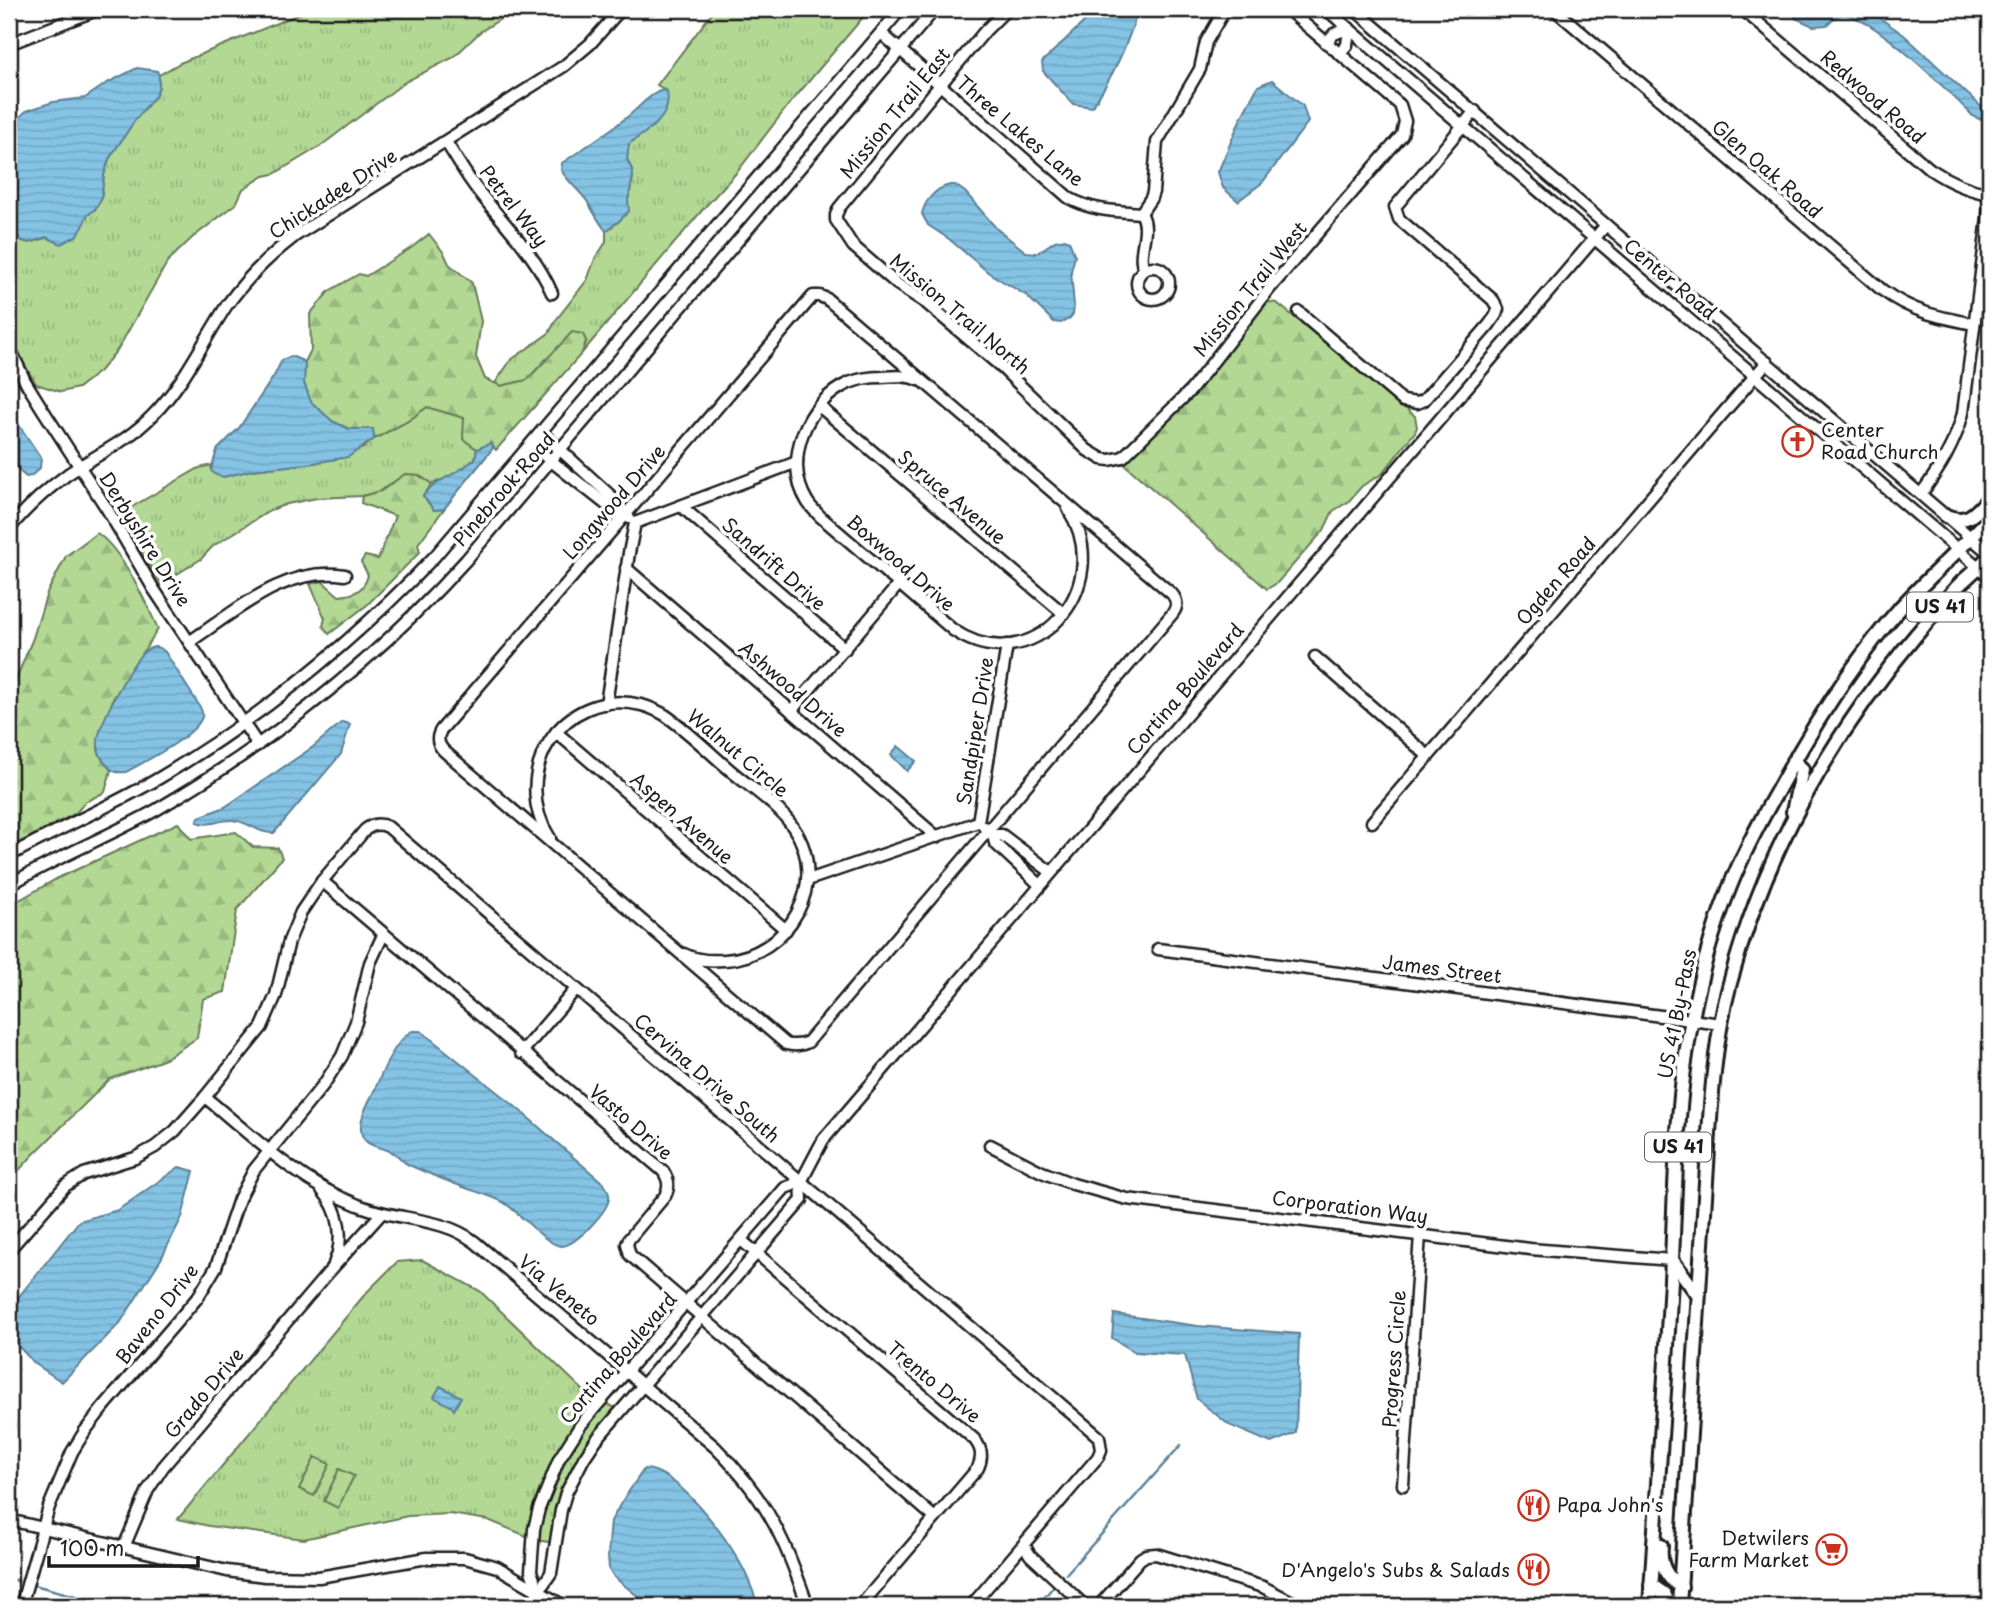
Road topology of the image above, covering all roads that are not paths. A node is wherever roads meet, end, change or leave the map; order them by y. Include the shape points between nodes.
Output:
1 (99, 9) edge
2 (621, 9) edge
3 (901, 9) edge
4 (935, 9) edge
5 (1007, 9) edge
6 (1225, 9) edge
7 (1287, 9) edge
8 (1326, 9) edge
9 (1554, 9) edge
10 (1742, 9) edge
11 (1359, 10) edge
12 (1349, 28) junction
13 (881, 33) junction
14 (1326, 43) junction
15 (9, 44) edge
16 (900, 50) junction
17 (1339, 54) junction
18 (940, 85) junction
19 (1475, 111) junction
20 (1462, 125) junction
21 (446, 142) junction
22 (1990, 194) edge
23 (1990, 203) edge
24 (839, 208) joint
25 (1140, 213) junction
26 (1606, 225) junction
27 (1594, 239) junction
28 (1144, 270) dead end
29 (552, 293) dead end
30 (1299, 312) dead end
31 (1974, 324) junction
32 (9, 346) edge
33 (1766, 362) junction
34 (1756, 375) junction
35 (928, 385) junction
36 (819, 406) junction
37 (542, 433) junction
38 (531, 445) junction
39 (561, 449) junction
40 (1111, 460) joint
41 (551, 461) junction
42 (797, 462) junction
43 (80, 467) junction
44 (1921, 494) junction
45 (1059, 497) junction
46 (1990, 497) edge
47 (681, 506) junction
48 (626, 515) junction
49 (1946, 516) junction
50 (1990, 518) edge
51 (635, 523) junction
52 (9, 529) edge
53 (1970, 536) junction
54 (1958, 549) junction
55 (1990, 555) edge
56 (626, 568) junction
57 (1979, 568) junction
58 (345, 575) dead end
59 (1990, 577) edge
60 (899, 584) junction
61 (1063, 614) junction
62 (189, 642) junction
63 (1007, 645) junction
64 (845, 649) junction
65 (1315, 657) dead end
66 (606, 704) junction
67 (791, 711) junction
68 (243, 723) junction
69 (556, 732) junction
70 (258, 745) junction
71 (1428, 756) junction
72 (1793, 761) junction
73 (978, 822) junction
74 (1372, 822) dead end
75 (1791, 823) junction
76 (991, 832) junction
77 (937, 836) junction
78 (554, 845) junction
79 (9, 856) edge
80 (1051, 872) junction
81 (808, 880) junction
82 (322, 881) junction
83 (9, 885) edge
84 (1040, 885) junction
85 (786, 930) junction
86 (383, 935) junction
87 (1157, 949) dead end
88 (677, 951) junction
89 (576, 989) junction
90 (1692, 1019) junction
91 (1721, 1024) junction
92 (521, 1053) junction
93 (205, 1097) junction
94 (990, 1145) dead end
95 (269, 1151) junction
96 (801, 1182) junction
97 (313, 1183) junction
98 (382, 1214) junction
99 (1420, 1235) junction
100 (741, 1240) junction
101 (9, 1250) edge
102 (757, 1254) junction
103 (1672, 1260) junction
104 (328, 1273) junction
105 (1698, 1295) junction
106 (686, 1304) junction
107 (702, 1318) junction
108 (627, 1371) junction
109 (643, 1385) junction
110 (1665, 1391) junction
111 (1403, 1485) dead end
112 (935, 1518) junction
113 (9, 1520) edge
114 (43, 1528) junction
115 (1024, 1545) junction
116 (124, 1547) junction
117 (1651, 1585) junction
118 (1681, 1587) junction
119 (538, 1592) junction
120 (21, 1606) edge
121 (534, 1606) edge
122 (564, 1606) edge
123 (808, 1606) edge
124 (860, 1606) edge
125 (971, 1606) edge
126 (1085, 1606) edge
127 (1099, 1606) edge
128 (1300, 1606) edge
129 (1650, 1606) edge
130 (1670, 1606) edge
131 (1679, 1606) edge

1 - 15 street
2 - 21 street, Chickadee Drive via 564,66
3 - 13 street, Pinebrook Road
4 - 16 street, Pinebrook Road
5 - 18 street, Mission Trail East
6 - 25 street via 1206,42 1200,69 1157,142 1153,192
7 - 14 street
8 - 12 street, Center Road
9 - 31 street, Glen Oak Road via 1882,290 1921,313
10 - 22 street, Redwood Road via 1930,169 1968,190
11 - 12 street
11 - 19 street, Center Road
12 - 14 street
12 - 17 street via 1347,45
12 - 20 street, Center Road
13 - 16 street, Three Lakes Lane
13 - 37 street, Pinebrook Road
14 - 17 street
16 - 18 street, Three Lakes Lane
16 - 39 street, Pinebrook Road
17 - 40 street, Mission Trail West via 1399,105 1405,127 1191,390 1126,454
18 - 24 street, Mission Trail East
18 - 25 street, Three Lakes Lane via 1069,198 1095,209
19 - 20 street
19 - 26 street, Center Road
20 - 27 street, Center Road
20 - 30 street via 1398,202 1396,214 1498,309 1424,400 1417,404 1403,401
21 - 29 street, Petrel Way via 473,185 539,267
21 - 43 street, Chickadee Drive via 295,236 267,259 228,304 167,400 133,433
23 - 31 street
24 - 40 street, Mission Trail North via 836,220 853,246 999,365 1087,450
25 - 28 street via 1145,223
26 - 27 street, Cortina Boulevard
26 - 33 street, Center Road
27 - 34 street, Center Road
27 - 80 street, Cortina Boulevard
31 - 44 street via 1958,432
32 - 43 street, Derbyshire Drive
33 - 34 street, Ogden Road
33 - 44 street, Center Road
34 - 54 street, Center Road
34 - 71 street, Ogden Road
35 - 36 street, Boxwood Drive via 906,377 861,379 842,387
35 - 45 street, Longwood Drive
35 - 48 street, Longwood Drive via 827,299 813,296
36 - 42 street, Boxwood Drive via 806,425
36 - 61 street, Spruce Avenue
37 - 38 street, Pinebrook Road
37 - 39 street
38 - 41 street
38 - 68 street, Pinebrook Road via 435,556 379,612 311,673
39 - 41 street, Pinebrook Road
39 - 48 street
41 - 48 street
41 - 70 street, Pinebrook Road via 403,626 332,690
42 - 47 street
42 - 60 street, Boxwood Drive via 807,502
43 - 52 street, Chickadee Drive via 40,496
43 - 62 street, Derbyshire Drive
44 - 49 street, Center Road
45 - 61 street, Boxwood Drive via 1080,532 1084,561 1077,591
45 - 76 street, Longwood Drive via 1172,594 1177,606
46 - 49 main road via 1967,519
47 - 51 street
47 - 64 street, Sandrift Drive
48 - 51 street
48 - 78 street, Longwood Drive via 438,737 444,751
49 - 53 street, Center Road
50 - 53 main road, US 41 By-Pass / US 41
51 - 56 street
53 - 54 main road, US 41 By-Pass / US 41
53 - 55 street, Center Road
54 - 57 street, Center Road
54 - 72 main road, US 41 By-Pass / US 41 via 1871,645
55 - 57 main road, US 41
56 - 66 street
56 - 67 street, Ashwood Drive
57 - 59 street, Center Road
57 - 75 main road, US 41 via 1943,604 1868,696
58 - 62 street via 318,573 283,584
60 - 63 street, Boxwood Drive via 960,635
60 - 64 street
61 - 63 street, Boxwood Drive via 1041,634
62 - 68 street, Derbyshire Drive
63 - 73 street, Sandpiper Drive
64 - 67 street
65 - 71 street
66 - 69 street, Walnut Circle via 579,712
66 - 81 street, Walnut Circle via 640,705 665,716 782,813 803,845
67 - 77 street, Ashwood Drive
68 - 70 street, Derbyshire Drive
68 - 79 street, Pinebrook Road via 159,778
69 - 78 street, Walnut Circle via 540,759 536,786 539,815
69 - 85 street, Aspen Avenue
70 - 83 street, Pinebrook Road via 152,812
71 - 74 street, Ogden Road
72 - 75 main road via 1802,769
72 - 90 main road, US 41 By-Pass / US 41 via 1729,889
73 - 76 street
73 - 77 street
75 - 91 main road, US 41 via 1751,915
76 - 80 street via 1002,835
76 - 84 street via 995,843
76 - 88 street, Longwood Drive via 802,1045 786,1044
77 - 81 street
78 - 88 street, Longwood Drive
80 - 84 street, Cortina Boulevard
81 - 85 street, Walnut Circle via 802,905
82 - 86 street, Vasto Drive
82 - 89 street, Cervina Drive South via 365,830 382,824
82 - 93 street, Cervina Drive South via 294,927 276,995 262,1027
84 - 96 street, Cortina Boulevard via 823,1140
85 - 88 street, Walnut Circle via 761,951 734,960 700,960
86 - 92 street, Vasto Drive
86 - 95 street, Baveno Drive via 342,1056
87 - 90 street, James Street
89 - 92 street
89 - 96 street, Cervina Drive South
90 - 91 street, James Street
90 - 103 main road, US 41 By-Pass / US 41 via 1681,1104
91 - 105 main road, US 41
92 - 106 street, Vasto Drive via 667,1177 665,1196 630,1236 627,1250
93 - 95 street, Via Veneto
93 - 101 street, Cervina Drive South via 155,1147 65,1186
94 - 99 street, Corporation Way via 1041,1172 1128,1199
95 - 97 street, Via Veneto
95 - 114 street, Baveno Drive via 239,1199 207,1282 85,1431 62,1473
96 - 100 street, Cortina Boulevard via 785,1188
96 - 102 street, Cortina Boulevard via 802,1199
96 - 115 street, Cervina Drive South via 1099,1437 1098,1457
97 - 98 street, Via Veneto
97 - 104 street, Grado Drive via 332,1203 338,1222 338,1250
98 - 104 street, Grado Drive
98 - 108 street, Via Veneto via 446,1226 466,1235
99 - 103 street, Corporation Way
99 - 111 street, Progress Circle
100 - 102 street, Trento Drive
100 - 106 street, Cortina Boulevard
102 - 107 street, Cortina Boulevard
102 - 112 street, Trento Drive via 977,1442 981,1451 978,1468
103 - 105 main road
103 - 110 main road, US 41 By-Pass / US 41
104 - 116 street, Grado Drive via 158,1474
105 - 118 main road, US 41
106 - 107 street, Vasto Drive
106 - 108 street, Cortina Boulevard
107 - 109 street, Cortina Boulevard
107 - 112 street, Vasto Drive
108 - 109 street, Via Veneto
108 - 119 street, Cortina Boulevard via 580,1426 548,1482 534,1529 531,1571
109 - 119 street, Cortina Boulevard via 596,1440 574,1475 561,1510 551,1573
109 - 123 street, Via Veneto via 715,1447 749,1485 782,1538
110 - 117 main road, US 41 By-Pass / US 41
110 - 118 main road via 1668,1427 1660,1553 1670,1579
112 - 124 street, Trento Drive
113 - 114 street
114 - 116 street
114 - 120 street, Baveno Drive
115 - 125 street, Cervina Drive South
115 - 126 street
116 - 119 street via 265,1576 319,1577 427,1558 465,1558 497,1567
117 - 118 main road
117 - 129 main road, US 41 By-Pass / US 41
117 - 130 main road via 1664,1594
118 - 131 main road, US 41
119 - 121 street, Cortina Boulevard
119 - 122 street
127 - 128 street via 1140,1559 1156,1554 1263,1587

